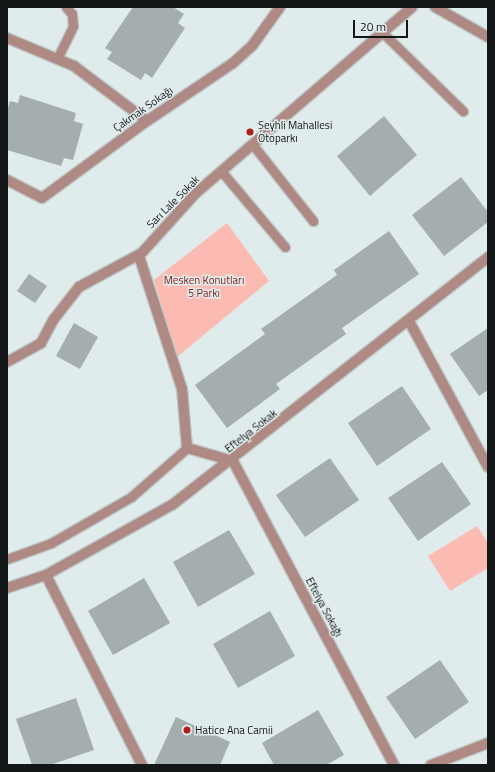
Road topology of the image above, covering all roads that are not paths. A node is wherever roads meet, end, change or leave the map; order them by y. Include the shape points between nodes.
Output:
1 (66, 7) edge
2 (280, 7) edge
3 (412, 7) edge
4 (435, 7) edge
5 (450, 11) edge
6 (383, 32) junction
7 (488, 37) edge
8 (7, 38) edge
9 (57, 59) junction
10 (463, 111) dead end
11 (147, 121) junction
12 (253, 145) junction
13 (222, 172) junction
14 (7, 180) edge
15 (313, 221) dead end
16 (285, 247) dead end
17 (140, 254) junction
18 (488, 257) edge
19 (409, 321) junction
20 (7, 362) edge
21 (187, 448) junction
22 (232, 460) junction
23 (488, 467) edge
24 (7, 559) edge
25 (46, 575) junction
26 (7, 588) edge
27 (488, 743) edge
28 (142, 765) edge
29 (394, 765) edge
30 (431, 765) edge

1 - 9 lane via 72,14 73,26
2 - 11 street, Çakmak Sokağı via 252,46 233,63
3 - 6 street, Sarı Lale Sokak
4 - 5 street
5 - 7 street
6 - 10 lane
6 - 12 street, Sarı Lale Sokak
8 - 9 street
9 - 11 street via 74,66
11 - 14 street, Çakmak Sokağı via 42,198
12 - 13 street, Sarı Lale Sokak
12 - 15 lane
13 - 16 lane
13 - 17 street, Sarı Lale Sokak via 196,193
17 - 20 street, Sarı Lale Sokak via 79,287 54,319 40,343
17 - 21 street via 182,389
18 - 19 street, Eftelya Sokak
19 - 22 street, Eftelya Sokak
19 - 23 street
21 - 22 street
21 - 24 lane via 131,497 51,543
22 - 25 street, Eftelya Sokak via 172,505
22 - 29 street, Eftelya Sokağı
25 - 26 street, Eftelya Sokak
25 - 28 street
27 - 30 street

